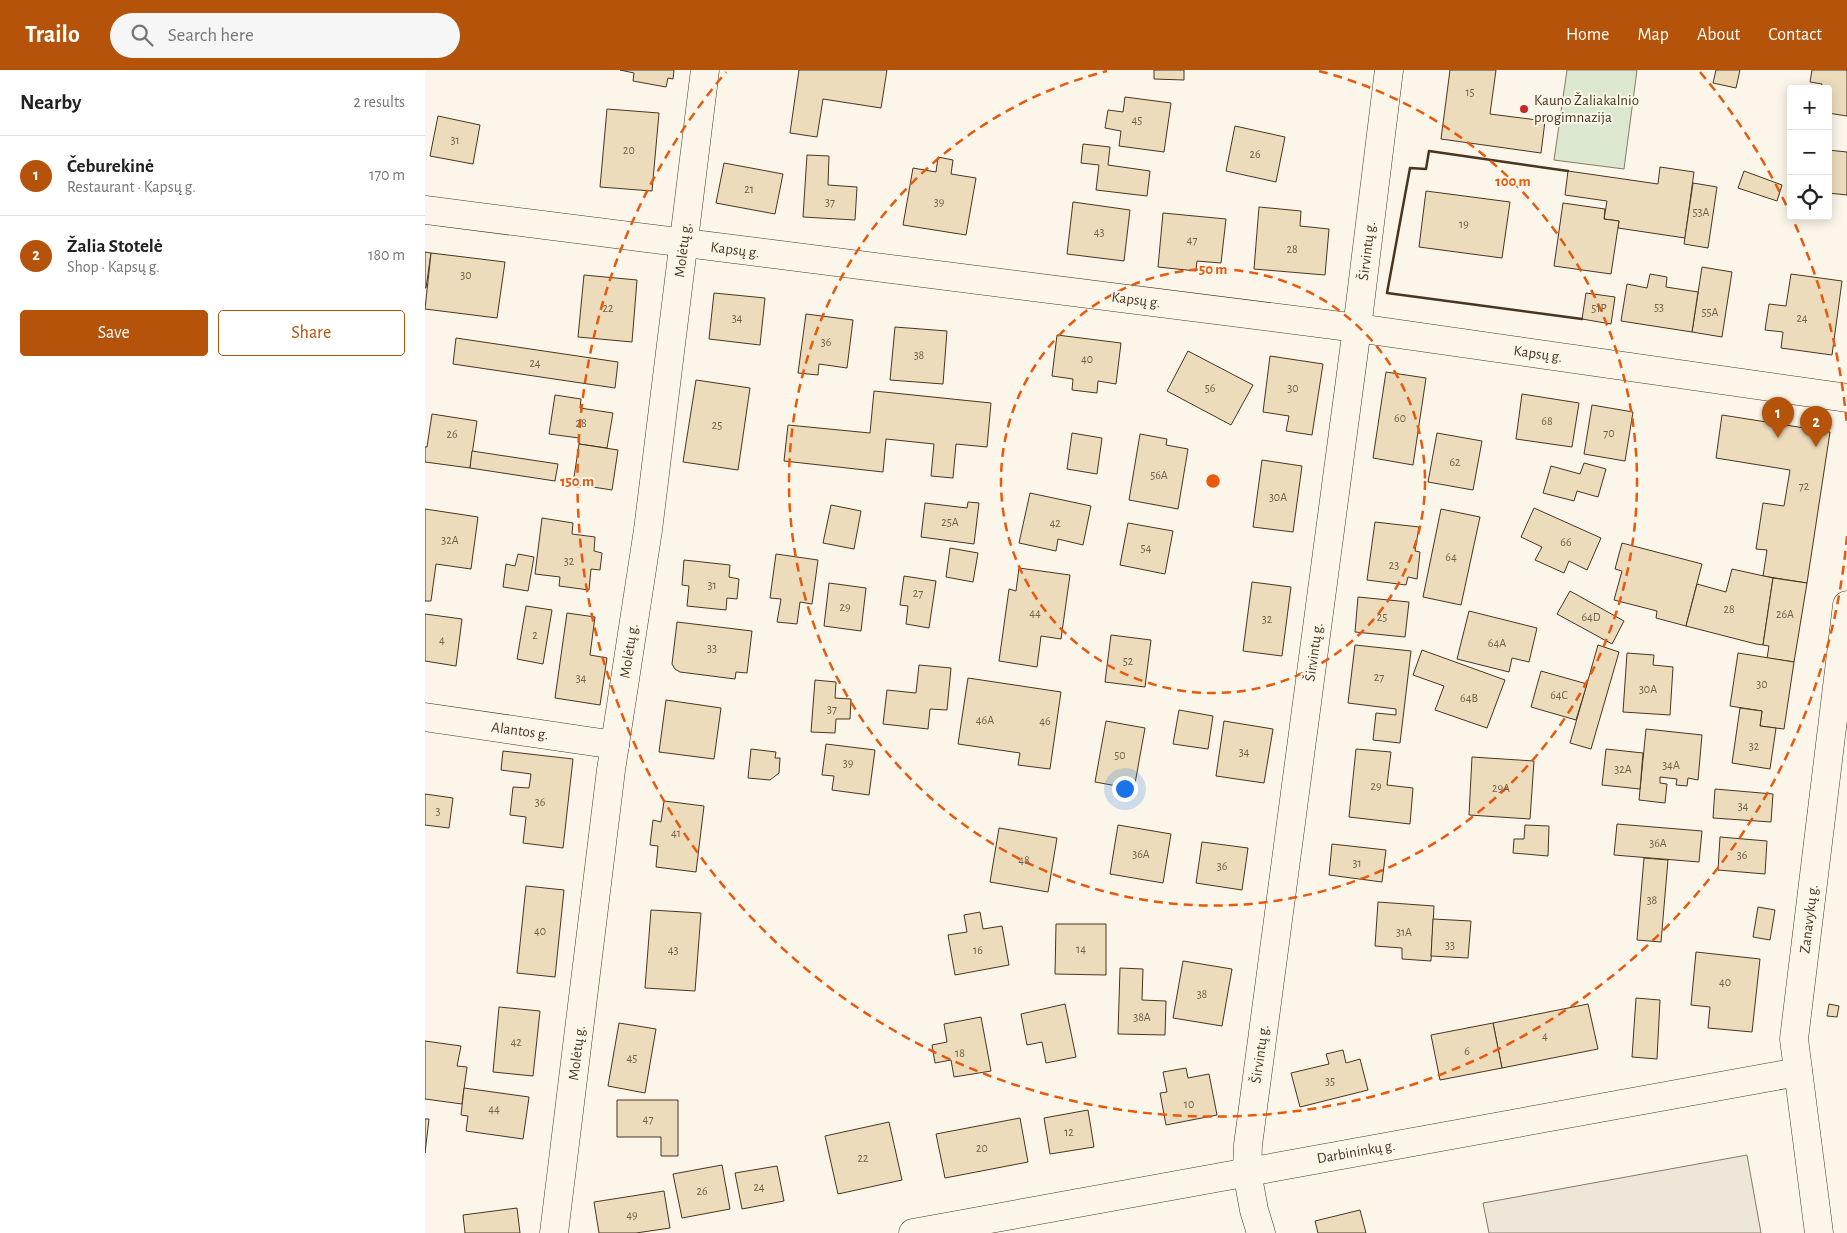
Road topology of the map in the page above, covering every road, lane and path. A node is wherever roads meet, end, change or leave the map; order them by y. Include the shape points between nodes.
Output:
1 (705, 70) edge
2 (1389, 70) edge
3 (425, 210) edge
4 (684, 244) junction
5 (1357, 328) junction
6 (1847, 398) edge
7 (1847, 604) edge
8 (425, 717) edge
9 (615, 745) junction
10 (1799, 1072) junction
11 (1247, 1172) junction
12 (554, 1233) edge
13 (913, 1233) edge
14 (1261, 1233) edge
15 (1819, 1233) edge

1 - 4 street, Molėtų g.
2 - 5 street, Širvintų g.
3 - 4 street, Kapsų g.
4 - 5 street, Kapsų g.
4 - 9 street, Molėtų g.
5 - 6 street, Kapsų g.
5 - 11 street, Širvintų g. via 1249,1135
7 - 10 street, Zanavykų g. via 1794,1039
8 - 9 street, Alantos g.
9 - 12 street, Molėtų g.
10 - 11 street, Darbininkų g.
10 - 15 street, Zanavykų g.
11 - 13 street, Darbininkų g.
11 - 14 street, Širvintų g.

